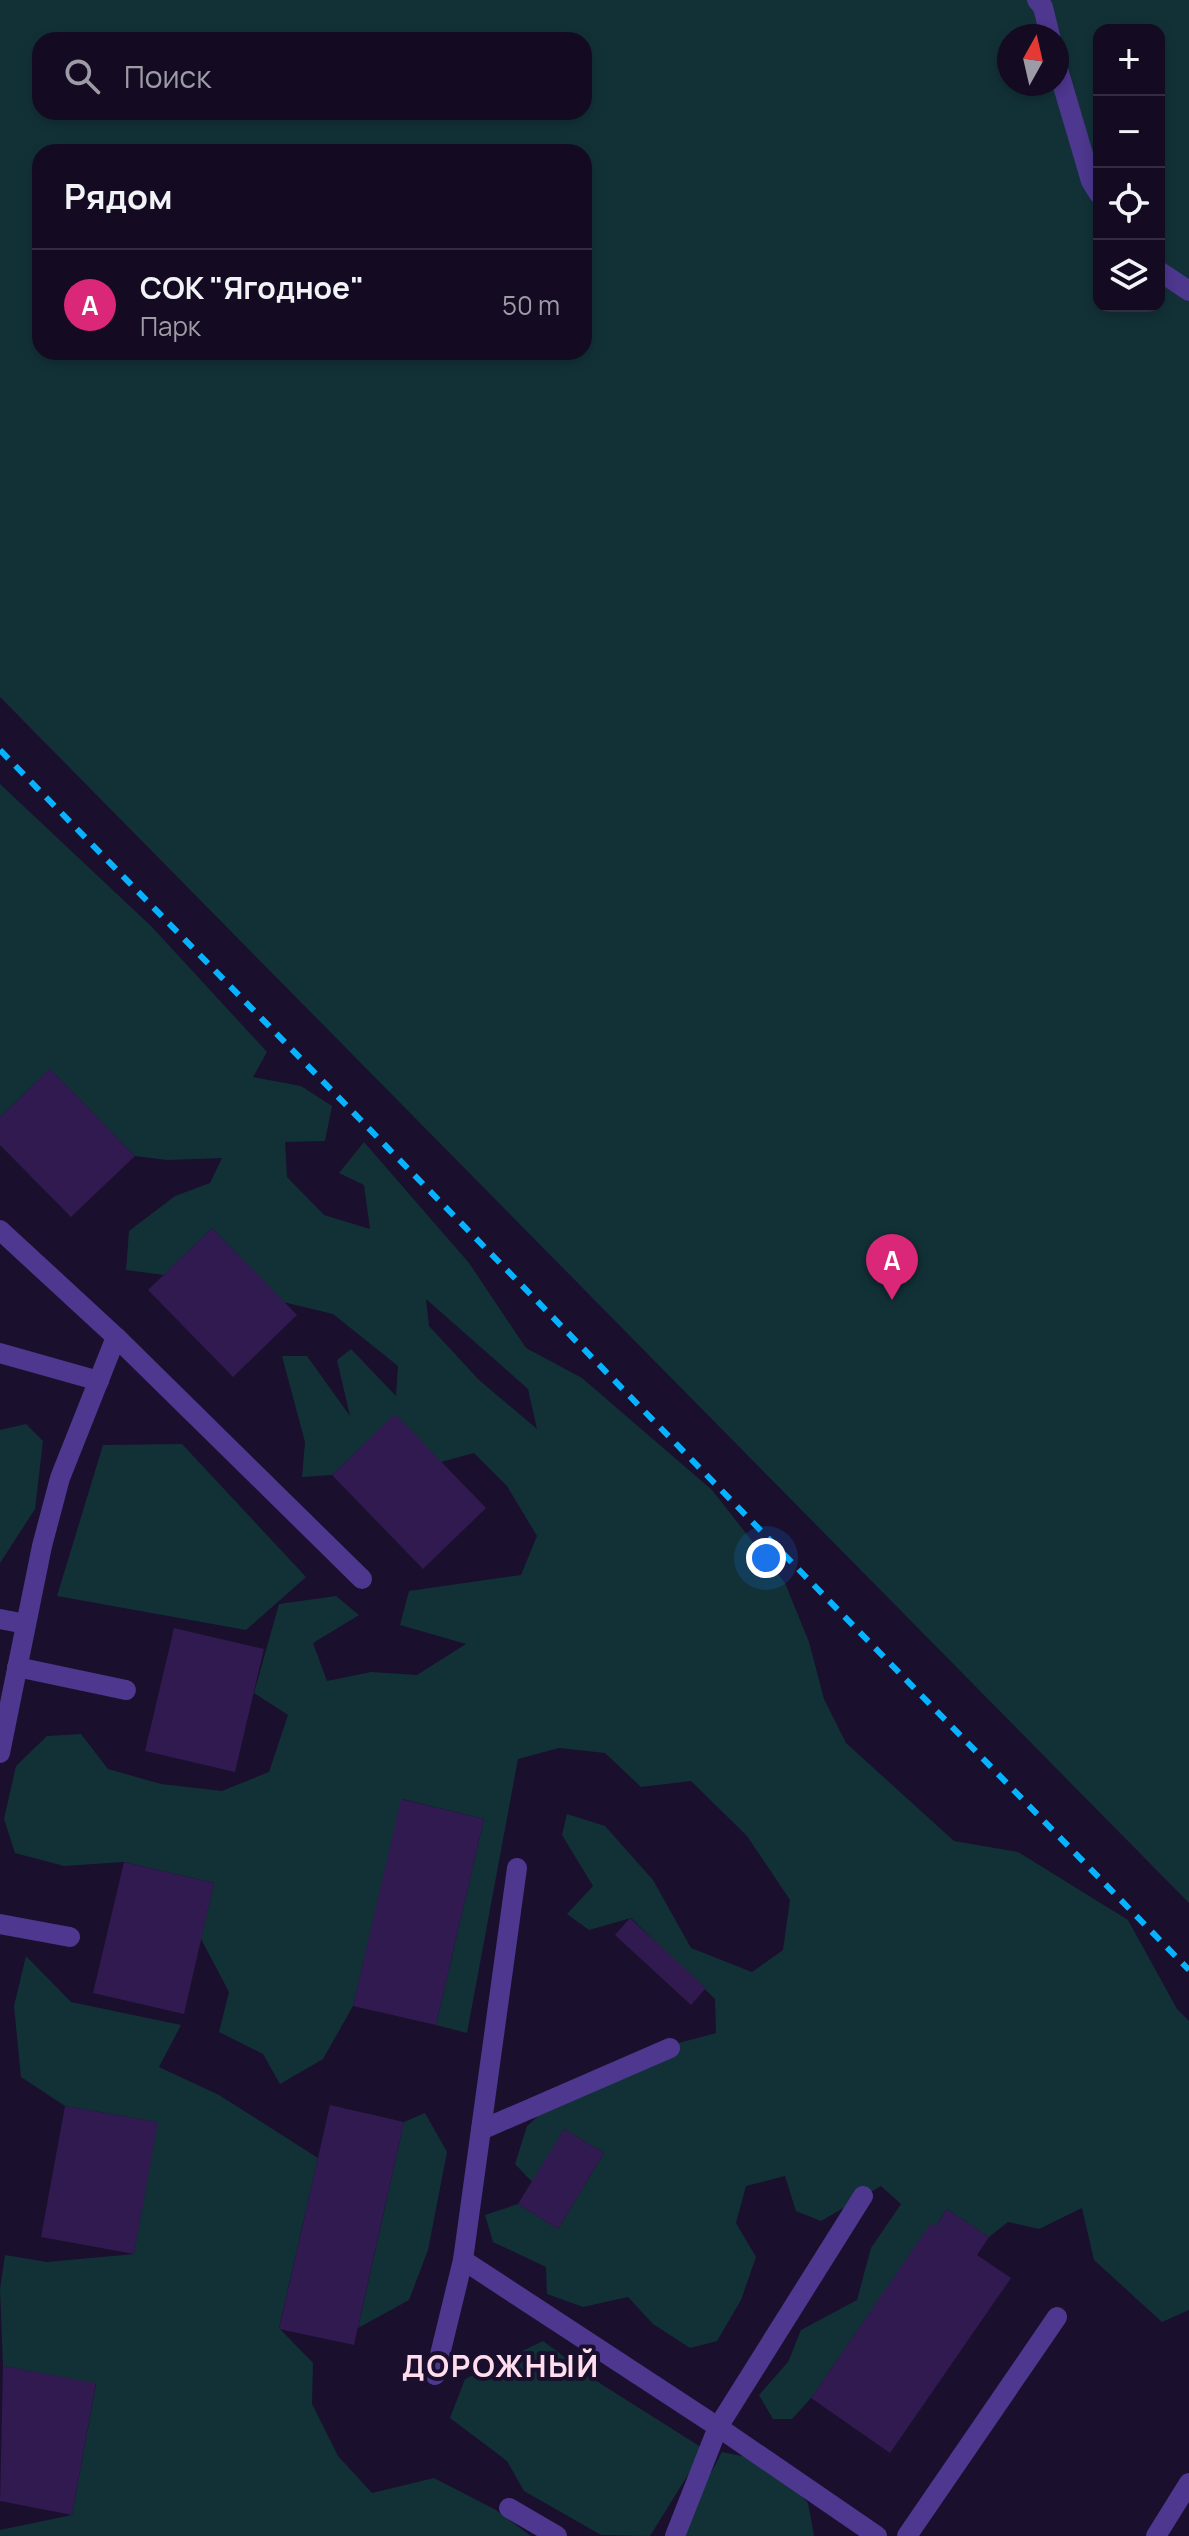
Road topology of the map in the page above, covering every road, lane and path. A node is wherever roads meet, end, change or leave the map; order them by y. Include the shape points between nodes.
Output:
1 (1042, 2) edge
2 (1047, 24) edge
3 (1066, 96) edge
4 (1093, 184) edge
5 (1165, 275) edge
6 (1189, 291) edge
7 (0, 1230) edge
8 (116, 1337) junction
9 (0, 1353) edge
10 (99, 1381) junction
11 (362, 1579) dead end
12 (0, 1619) edge
13 (26, 1624) junction
14 (17, 1667) junction
15 (126, 1690) dead end
16 (0, 1753) edge
17 (517, 1868) dead end
18 (0, 1924) edge
19 (70, 1937) dead end
20 (670, 2048) dead end
21 (481, 2130) junction
22 (863, 2196) dead end
23 (463, 2260) junction
24 (1057, 2317) dead end
25 (435, 2375) dead end
26 (718, 2427) junction
27 (1189, 2483) edge
28 (509, 2508) dead end
29 (557, 2536) edge
30 (675, 2536) edge
31 (877, 2536) edge
32 (907, 2536) edge
33 (1156, 2536) edge

1 - 2 street
3 - 4 street
5 - 6 street
7 - 8 street
8 - 10 street
8 - 11 street
9 - 10 street
10 - 13 street via 60,1478
12 - 13 street
13 - 14 street
14 - 15 street
14 - 16 street
17 - 21 street
18 - 19 street
20 - 21 street
21 - 23 street
22 - 26 street
23 - 25 street
23 - 26 street
24 - 32 street
26 - 30 street
26 - 31 street
27 - 33 street
28 - 29 street

